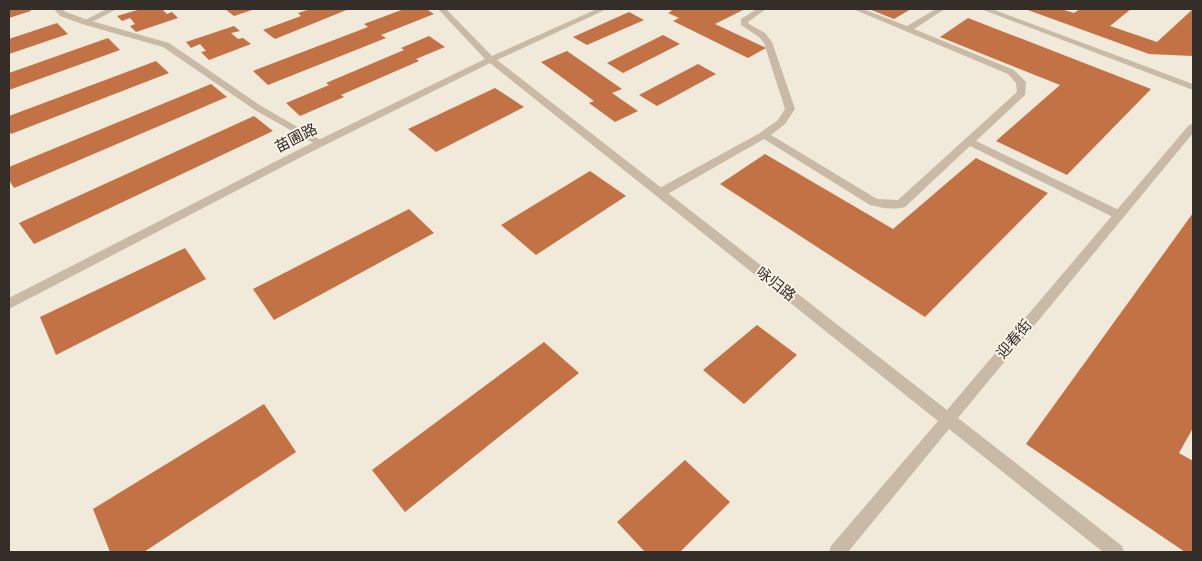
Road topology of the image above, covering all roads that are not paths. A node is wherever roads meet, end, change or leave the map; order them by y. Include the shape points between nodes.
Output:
1 (58, 9) edge
2 (113, 9) edge
3 (442, 9) edge
4 (603, 9) edge
5 (762, 9) edge
6 (857, 9) edge
7 (941, 9) edge
8 (985, 9) edge
9 (85, 22) junction
10 (907, 30) junction
11 (489, 58) junction
12 (1193, 87) edge
13 (1193, 127) edge
14 (764, 135) junction
15 (319, 142) junction
16 (970, 142) junction
17 (660, 192) junction
18 (1119, 215) junction
19 (9, 304) edge
20 (947, 418) junction
21 (837, 552) edge
22 (1116, 552) edge

1 - 9 street via 62,14
2 - 9 street
3 - 11 street, 咏归路
4 - 11 street, 苗圃路
5 - 14 street via 744,21 744,25 768,42 790,109 782,122
6 - 10 street
7 - 10 street
8 - 12 street
9 - 15 street via 166,45 258,108
10 - 16 street via 1011,72 1021,82 1022,93
11 - 15 street, 苗圃路
11 - 17 street, 咏归路
13 - 18 street, 迎春街
14 - 16 street via 874,202 888,205 901,204
14 - 17 street
15 - 19 street, 苗圃路
16 - 18 street
17 - 20 street, 咏归路
18 - 20 street, 迎春街
20 - 21 street, 迎春街
20 - 22 street, 咏归路

